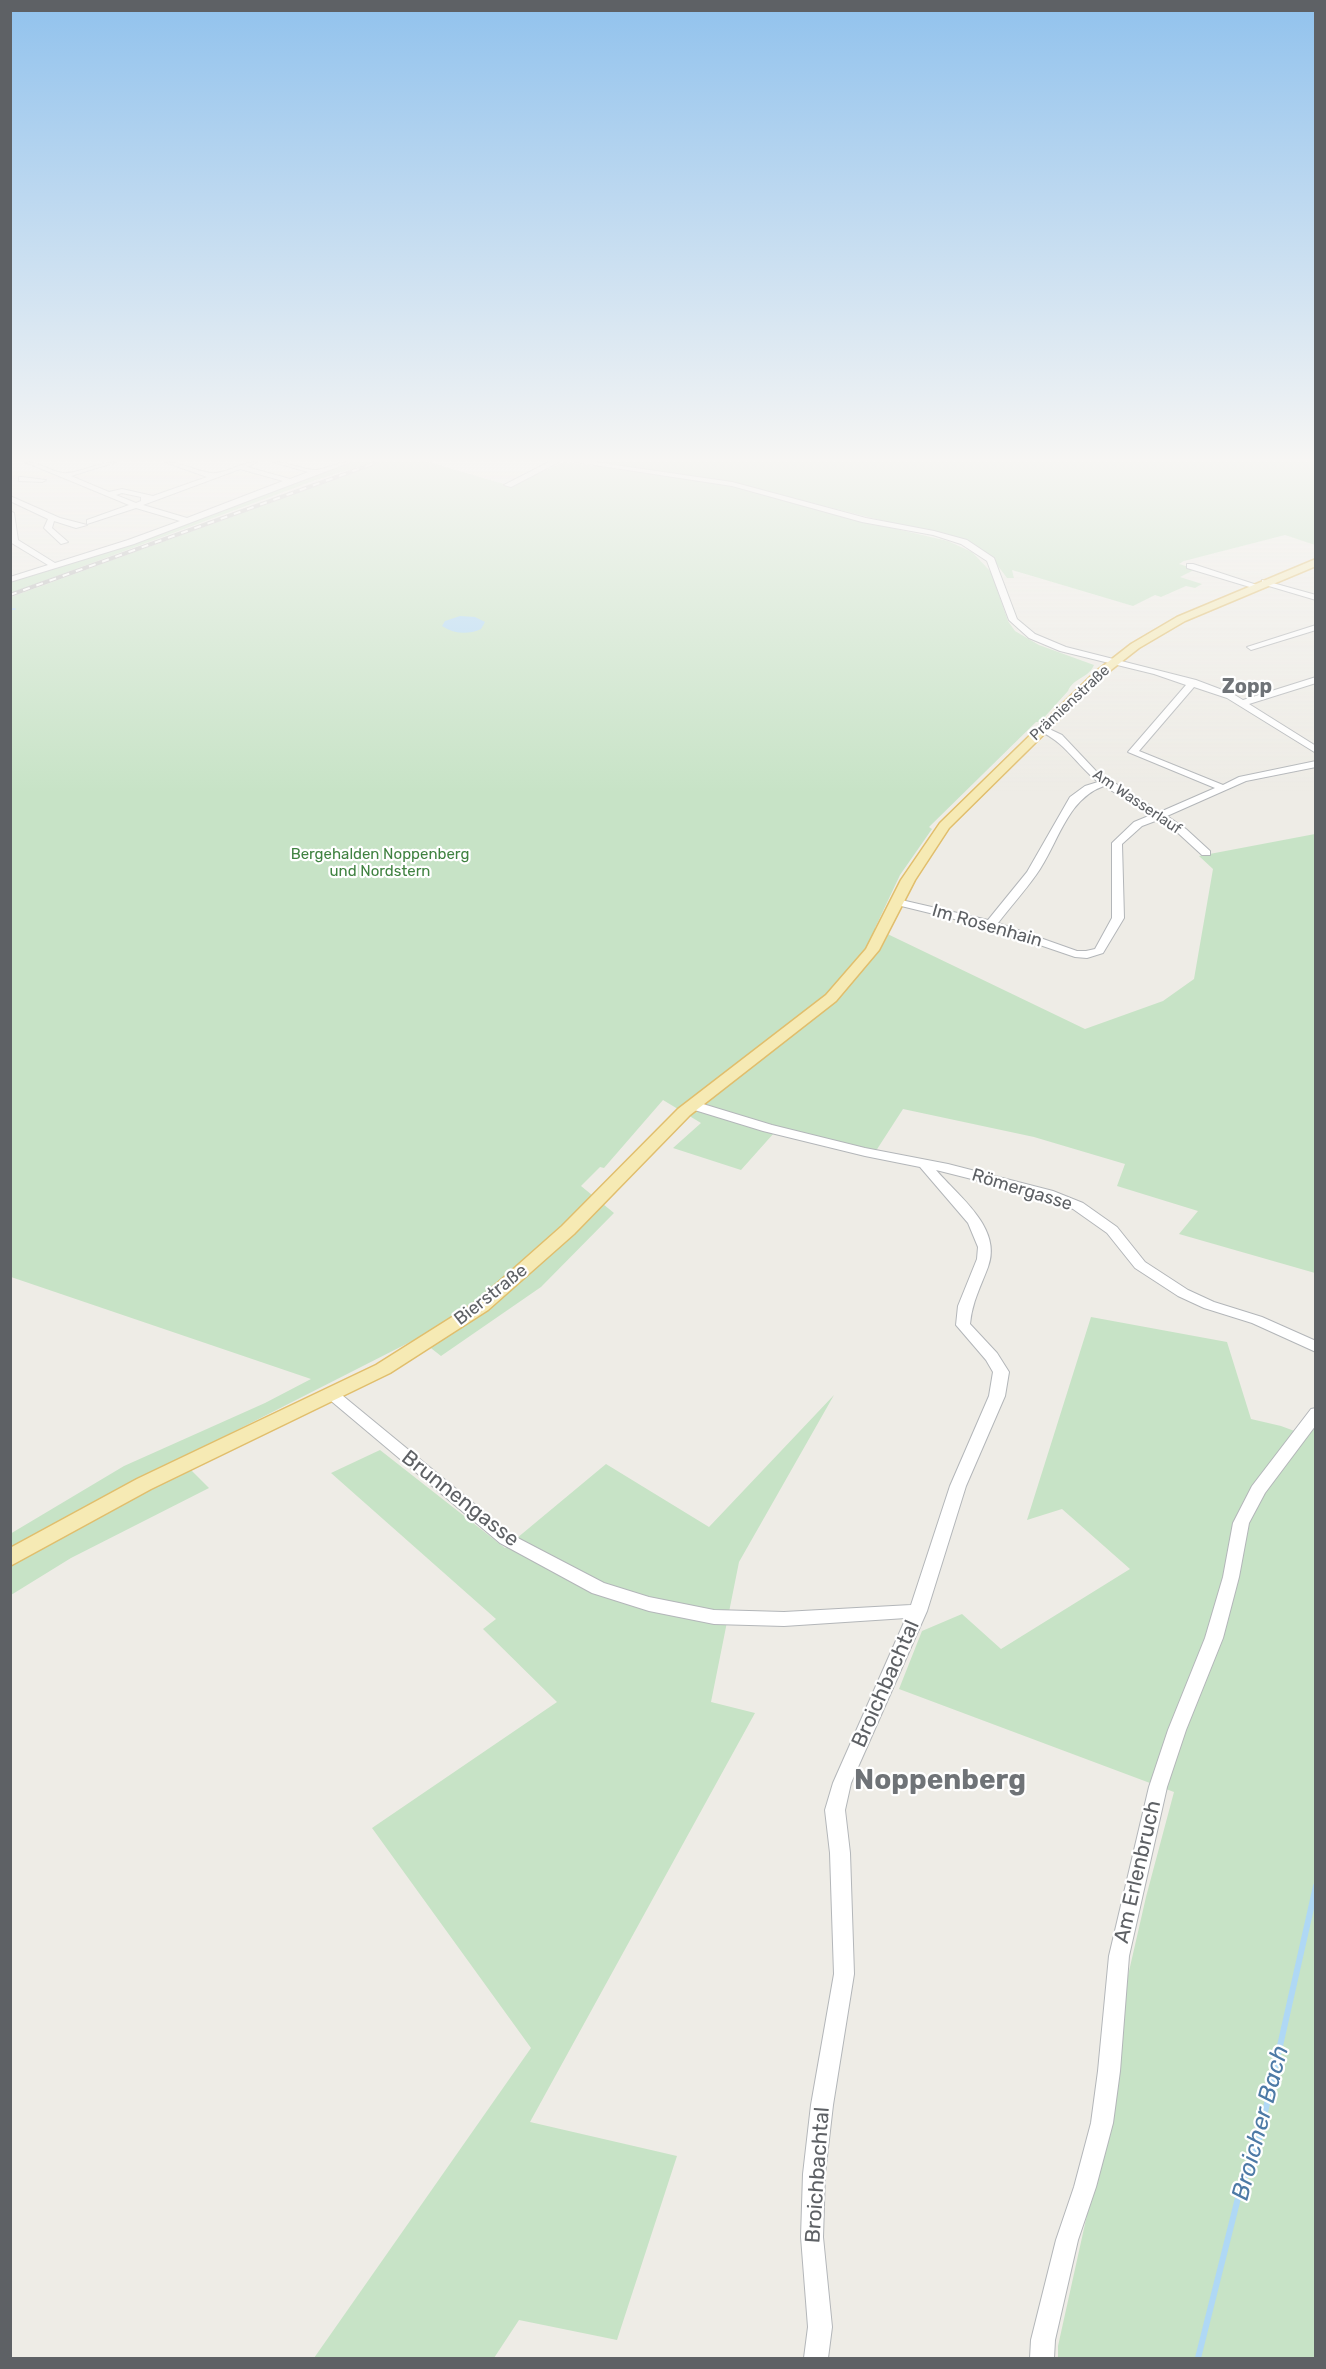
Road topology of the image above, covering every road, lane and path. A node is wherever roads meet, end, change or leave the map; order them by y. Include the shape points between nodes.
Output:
1 (36, 573) edge
2 (997, 573) edge
3 (1215, 573) edge
4 (1289, 573) edge
5 (10, 580) edge
6 (1260, 584) junction
7 (1316, 598) edge
8 (1316, 627) edge
9 (1251, 647) dead end
10 (1115, 662) junction
11 (1316, 680) edge
12 (1193, 682) junction
13 (1243, 703) junction
14 (1042, 729) junction
15 (1314, 748) edge
16 (1316, 764) edge
17 (1105, 783) junction
18 (1223, 788) junction
19 (1156, 816) junction
20 (1206, 853) dead end
21 (897, 902) junction
22 (889, 921) joint
23 (991, 924) junction
24 (693, 1105) junction
25 (925, 1164) junction
26 (1316, 1347) edge
27 (332, 1395) junction
28 (1316, 1413) edge
29 (10, 1558) edge
30 (918, 1611) junction
31 (816, 2358) edge
32 (1042, 2358) edge

1 - 5 street
2 - 10 street via 1011,615 1020,627 1045,643
3 - 6 street
4 - 6 main road, Prämienstraße
6 - 7 street
6 - 10 main road, Prämienstraße via 1181,619
8 - 9 street
10 - 12 street
10 - 14 main road, Prämienstraße
11 - 13 street
12 - 13 street
12 - 18 street via 1133,752
13 - 15 street
14 - 17 street, Am Wasserlauf via 1062,737
14 - 21 main road, Prämienstraße via 944,826
16 - 18 street via 1266,772
17 - 19 street, Am Wasserlauf
17 - 23 street via 1074,799 1032,873
18 - 19 street
19 - 20 street, Am Wasserlauf
19 - 23 street, Im Rosenhain via 1131,828 1117,843 1118,918 1099,951 1075,954
21 - 22 main road, Prämienstraße
21 - 23 street, Im Rosenhain
22 - 24 main road, Bierstraße via 859,968 831,998
24 - 25 street, Römergasse via 768,1128
24 - 27 main road, Bierstraße via 568,1230 482,1306 433,1340
25 - 26 street, Römergasse via 1048,1194 1078,1206 1112,1230 1140,1265 1184,1293
25 - 30 street, Broichbachtal via 961,1205 986,1246 963,1306 963,1325 1001,1372 997,1396 958,1486
27 - 29 main road, Bierstraße via 144,1484
27 - 30 street, Brunnengasse via 506,1539 598,1588 649,1604 714,1617 784,1619
28 - 32 street, Am Erlenbruch via 1258,1490 1241,1522 1214,1638 1158,1787 1119,1956 1102,2123 1067,2240
30 - 31 street, Broichbachtal via 846,1773 835,1810 844,1974 814,2174 812,2237 820,2327

